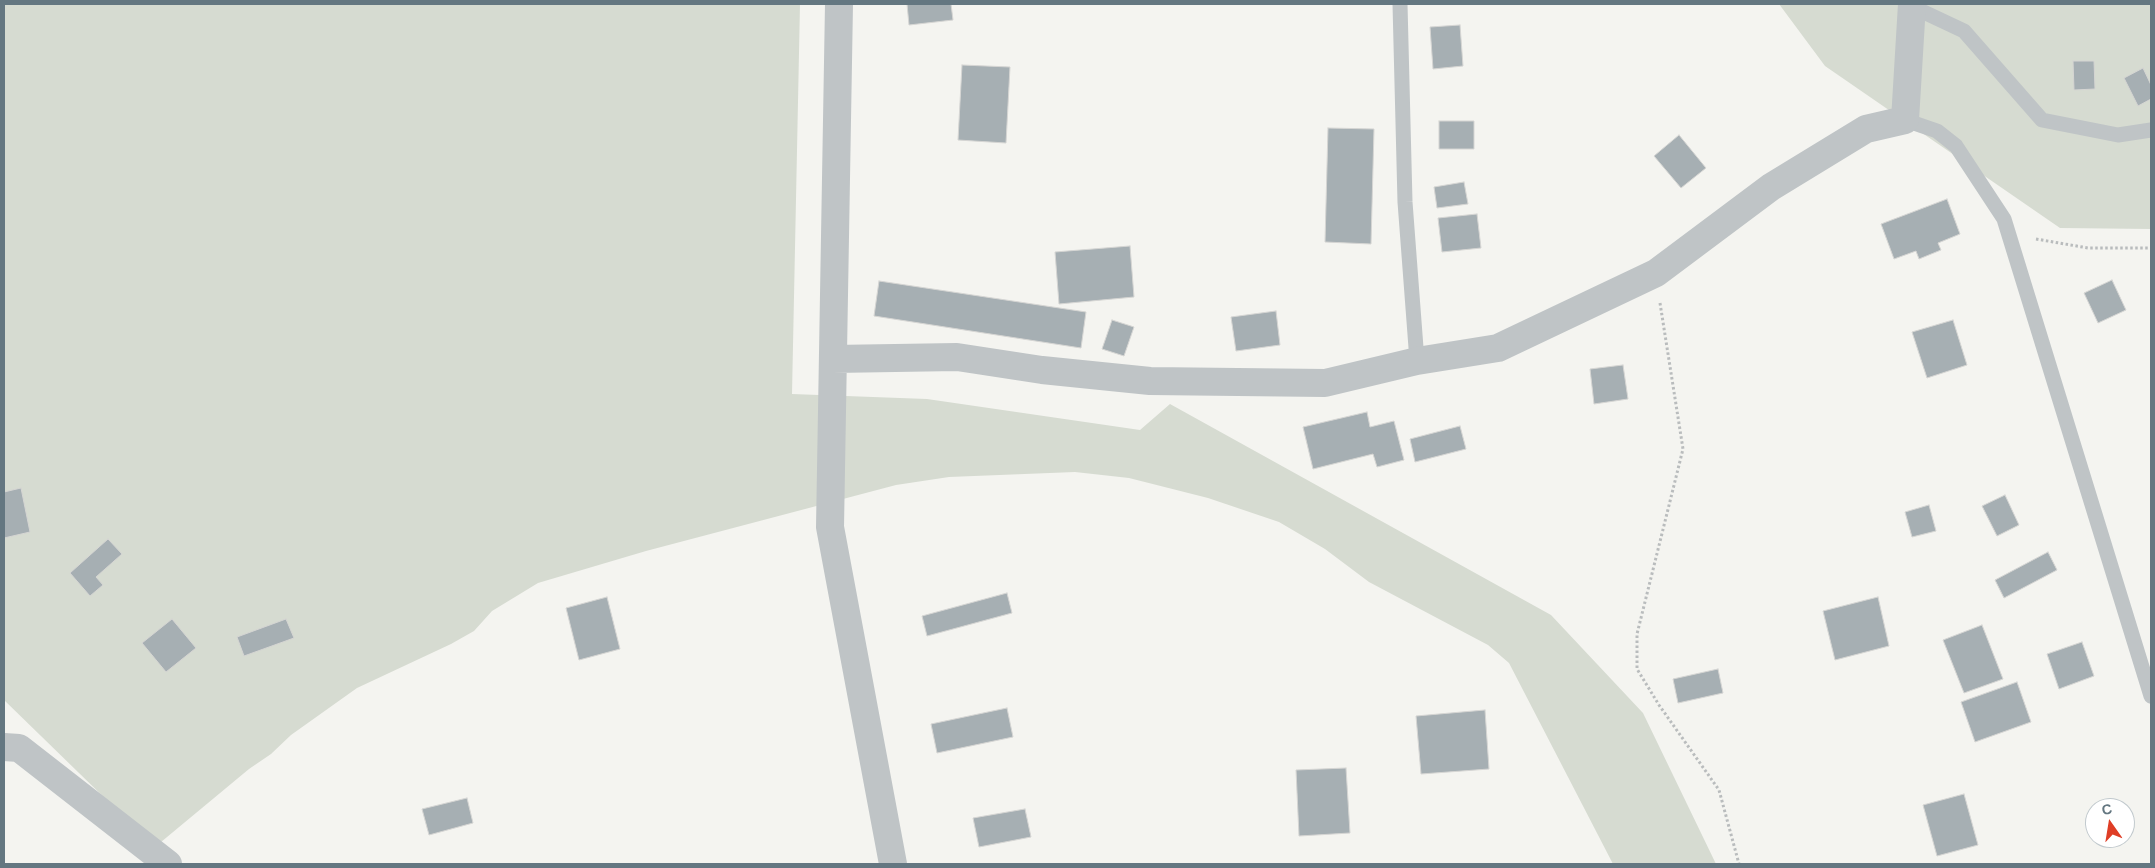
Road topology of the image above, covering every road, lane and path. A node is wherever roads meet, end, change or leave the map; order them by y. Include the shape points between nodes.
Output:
1 (839, 4) edge
2 (1400, 4) edge
3 (1913, 5) edge
4 (1905, 120) junction
5 (2151, 130) edge
6 (2004, 219) junction
7 (2151, 248) edge
8 (1656, 273) junction
9 (833, 359) junction
10 (1417, 361) junction
11 (2151, 696) edge
12 (9, 743) edge
13 (168, 864) edge
14 (893, 864) edge
15 (1739, 864) edge

1 - 9 street
2 - 10 lane via 1405,202
3 - 4 street
3 - 5 lane via 1964,31 2042,120 2118,135
4 - 6 lane via 1937,131 1956,146
4 - 8 street via 1866,128 1771,187
6 - 7 path via 2037,239 2088,248
6 - 11 lane
8 - 10 street via 1498,348
8 - 15 path via 1683,449 1637,634 1637,668 1719,790
9 - 10 street via 956,357 1150,381 1325,383
9 - 14 street via 830,527
12 - 13 street

